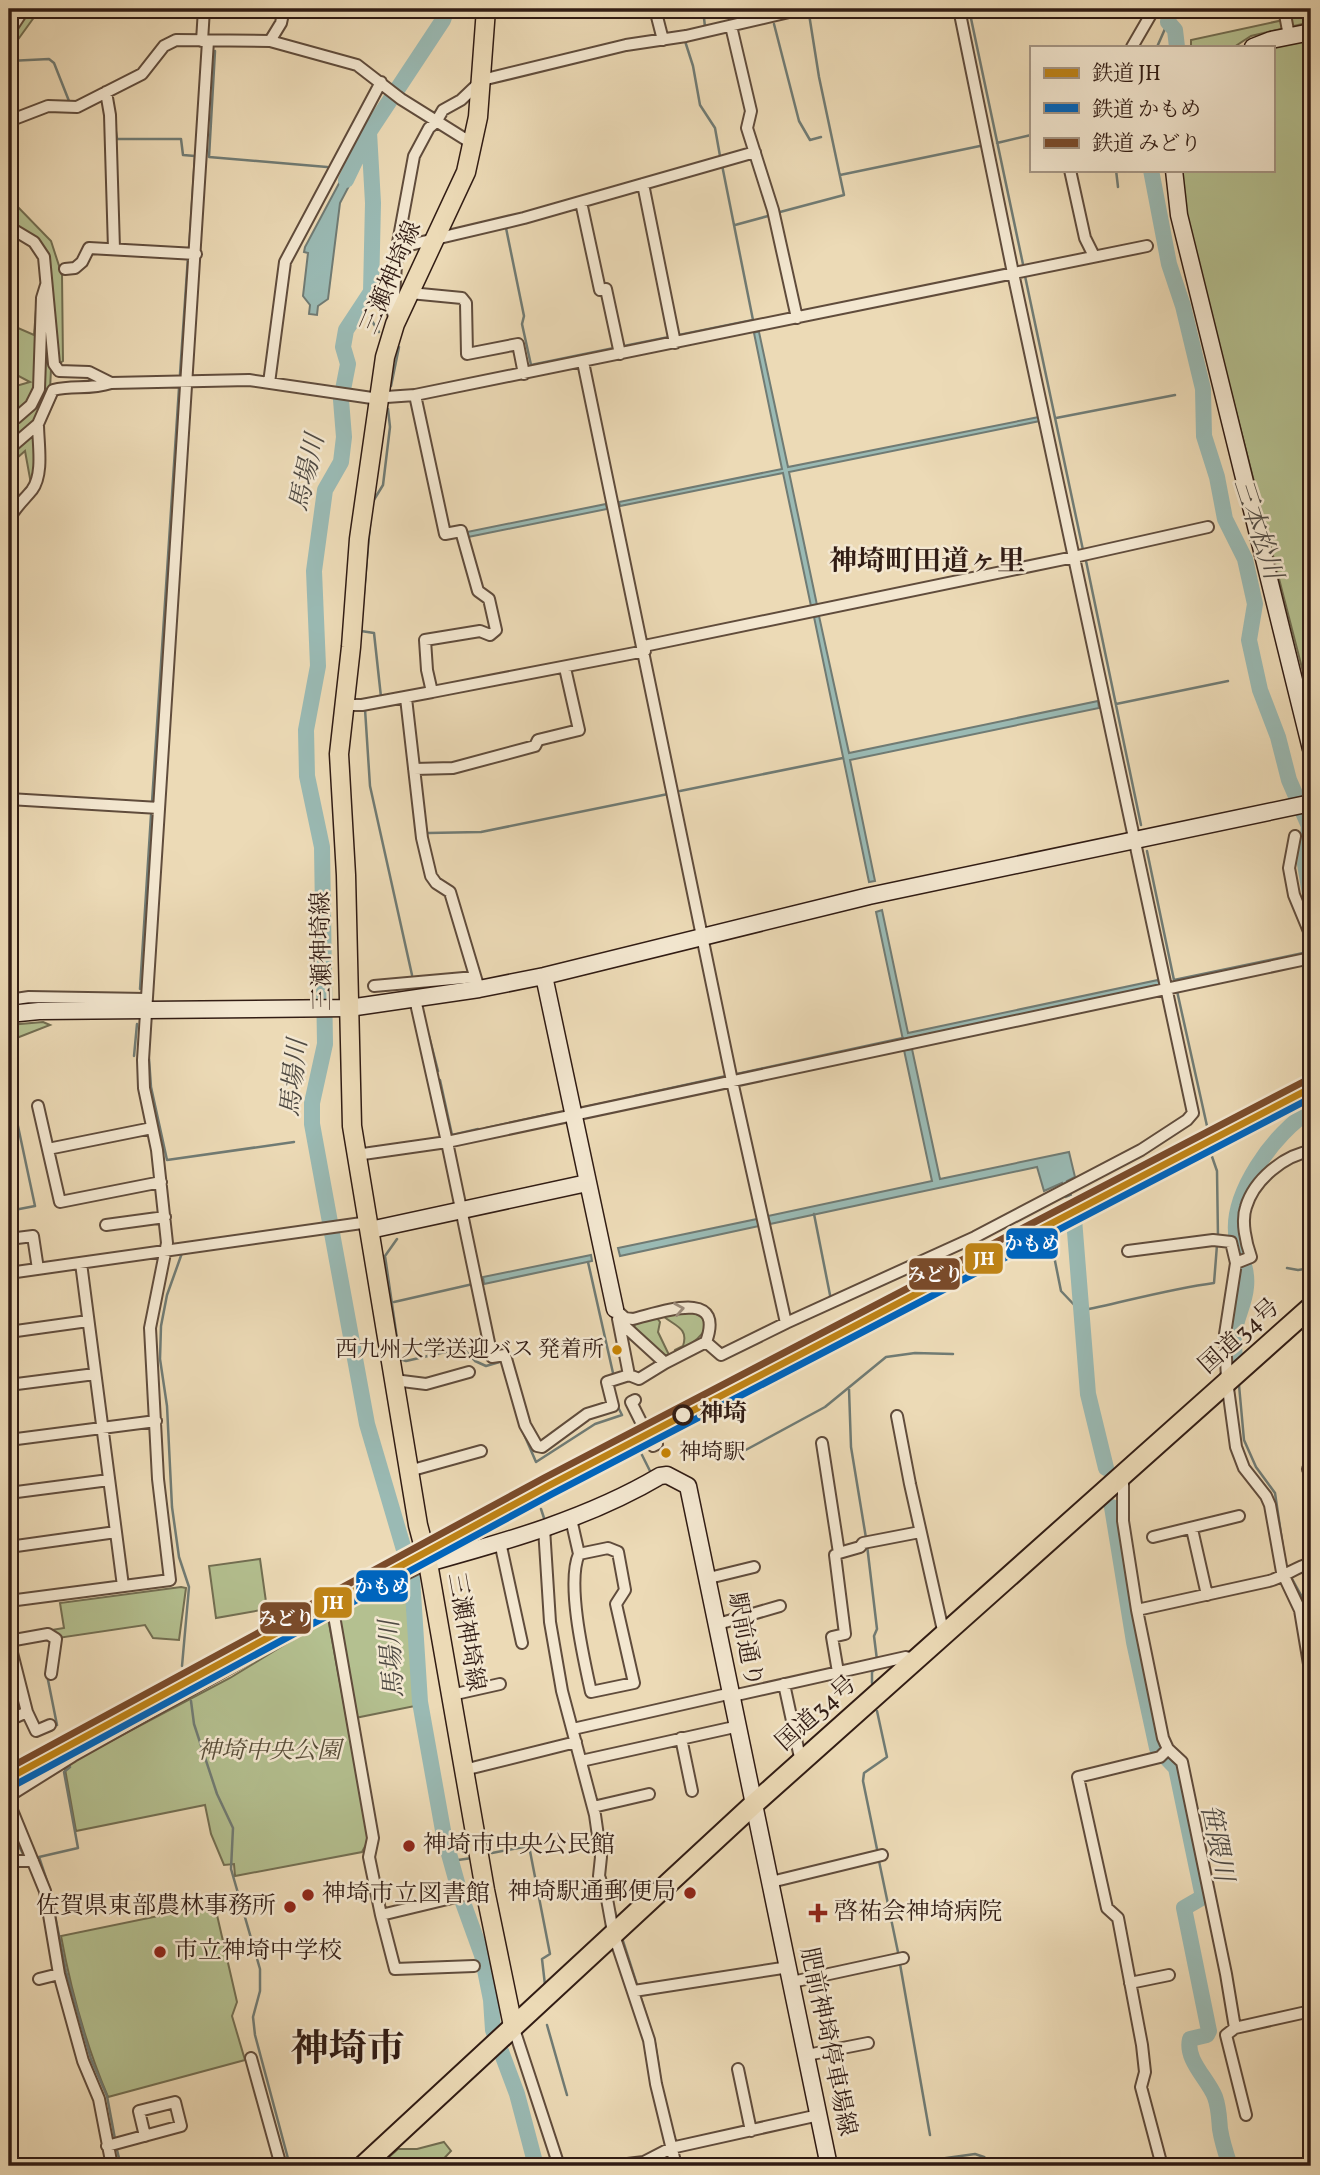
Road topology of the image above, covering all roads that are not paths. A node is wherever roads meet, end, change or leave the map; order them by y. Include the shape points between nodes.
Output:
1 (24, 9) edge
2 (204, 9) edge
3 (284, 9) edge
4 (486, 9) edge
5 (655, 9) edge
6 (802, 9) edge
7 (959, 9) edge
8 (1154, 9) edge
9 (1310, 9) edge
10 (1284, 11) edge
11 (732, 26) junction
12 (9, 32) edge
13 (1311, 32) edge
14 (1289, 36) junction
15 (663, 40) junction
16 (205, 41) junction
17 (270, 41) junction
18 (1133, 46) edge
19 (1256, 46) edge
20 (482, 80) junction
21 (381, 82) junction
22 (106, 92) junction
23 (9, 121) edge
24 (436, 122) junction
25 (473, 144) junction
26 (755, 152) junction
27 (1070, 172) edge
28 (1174, 172) edge
29 (643, 184) junction
30 (581, 202) junction
31 (9, 227) edge
32 (435, 238) junction
33 (1147, 246) dead end
34 (397, 248) junction
35 (114, 249) junction
36 (196, 254) junction
37 (1094, 256) junction
38 (65, 269) dead end
39 (1020, 272) junction
40 (47, 282) junction
41 (410, 293) junction
42 (797, 317) junction
43 (396, 324) junction
44 (675, 343) junction
45 (620, 354) junction
46 (583, 362) junction
47 (524, 374) junction
48 (188, 381) junction
49 (111, 383) junction
50 (269, 383) junction
51 (415, 395) junction
52 (379, 396) junction
53 (9, 420) edge
54 (38, 424) junction
55 (9, 449) edge
56 (9, 520) edge
57 (1208, 527) dead end
58 (1081, 556) junction
59 (644, 649) junction
60 (565, 668) junction
61 (432, 692) junction
62 (406, 698) junction
63 (344, 705) junction
64 (1311, 749) edge
65 (414, 769) junction
66 (9, 799) edge
67 (1311, 803) edge
68 (159, 808) junction
69 (1295, 836) dead end
70 (1134, 840) junction
71 (703, 936) junction
72 (1311, 936) edge
73 (1311, 958) edge
74 (544, 976) junction
75 (477, 983) junction
76 (373, 986) dead end
77 (1173, 987) junction
78 (415, 999) junction
79 (9, 1000) edge
80 (145, 1004) junction
81 (342, 1008) junction
82 (9, 1014) edge
83 (732, 1081) junction
84 (38, 1105) dead end
85 (573, 1116) junction
86 (152, 1128) junction
87 (447, 1142) junction
88 (48, 1149) junction
89 (1311, 1151) edge
90 (356, 1154) junction
91 (161, 1182) junction
92 (587, 1183) junction
93 (461, 1210) junction
94 (165, 1217) junction
95 (106, 1225) dead end
96 (369, 1226) junction
97 (9, 1239) edge
98 (167, 1251) junction
99 (1128, 1251) dead end
100 (81, 1262) junction
101 (1236, 1262) junction
102 (37, 1269) junction
103 (9, 1273) edge
104 (1311, 1307) edge
105 (617, 1315) junction
106 (88, 1321) junction
107 (786, 1323) junction
108 (9, 1332) edge
109 (706, 1342) junction
110 (665, 1363) junction
111 (469, 1372) dead end
112 (95, 1374) junction
113 (629, 1375) junction
114 (394, 1380) junction
115 (1227, 1381) junction
116 (9, 1385) edge
117 (635, 1400) dead end
118 (897, 1416) dead end
119 (156, 1420) junction
120 (102, 1427) junction
121 (9, 1440) edge
122 (822, 1443) dead end
123 (657, 1444) dead end
124 (481, 1451) dead end
125 (409, 1471) junction
126 (1123, 1474) junction
127 (109, 1480) junction
128 (9, 1493) edge
129 (1239, 1516) dead end
130 (571, 1519) junction
131 (544, 1528) junction
132 (1192, 1529) junction
133 (116, 1532) junction
134 (920, 1532) junction
135 (1153, 1537) dead end
136 (500, 1542) junction
137 (9, 1547) edge
138 (579, 1553) junction
139 (839, 1553) junction
140 (1311, 1563) edge
141 (423, 1565) junction
142 (754, 1567) dead end
143 (1288, 1574) junction
144 (709, 1578) junction
145 (123, 1586) junction
146 (1207, 1595) junction
147 (9, 1601) edge
148 (780, 1606) dead end
149 (332, 1610) junction
150 (1137, 1610) junction
151 (718, 1624) junction
152 (946, 1632) junction
153 (9, 1641) edge
154 (522, 1643) dead end
155 (915, 1659) junction
156 (838, 1672) junction
157 (51, 1674) dead end
158 (1311, 1676) edge
159 (500, 1684) dead end
160 (784, 1684) junction
161 (732, 1694) junction
162 (451, 1695) junction
163 (27, 1712) junction
164 (9, 1720) edge
165 (50, 1725) dead end
166 (739, 1726) junction
167 (576, 1728) junction
168 (681, 1738) junction
169 (576, 1742) junction
170 (1164, 1753) junction
171 (803, 1759) junction
172 (584, 1760) junction
173 (464, 1770) junction
174 (692, 1790) dead end
175 (649, 1794) dead end
176 (9, 1796) edge
177 (9, 1803) edge
178 (754, 1804) junction
179 (596, 1806) junction
180 (878, 1856) dead end
181 (9, 1861) edge
182 (33, 1861) junction
183 (771, 1882) junction
184 (476, 1892) junction
185 (381, 1915) junction
186 (613, 1932) junction
187 (898, 1958) dead end
188 (474, 1966) dead end
189 (59, 1974) junction
190 (790, 1974) junction
191 (1169, 1975) dead end
192 (39, 1979) dead end
193 (1130, 1983) junction
194 (637, 1990) junction
195 (1311, 2011) edge
196 (1235, 2028) junction
197 (509, 2029) junction
198 (868, 2043) dead end
199 (807, 2055) junction
200 (251, 2059) dead end
201 (738, 2068) dead end
202 (819, 2115) junction
203 (1246, 2115) dead end
204 (751, 2131) junction
205 (145, 2136) dead end
206 (113, 2145) junction
207 (671, 2148) junction
208 (112, 2166) edge
209 (281, 2166) edge
210 (363, 2166) edge
211 (559, 2166) edge
212 (611, 2166) edge
213 (676, 2166) edge
214 (829, 2166) edge
215 (1162, 2166) edge

1 - 12 street
2 - 16 street
3 - 17 street
4 - 20 main road, 三瀬神埼線
5 - 15 street
6 - 11 street
7 - 39 street
8 - 18 street
9 - 10 street
10 - 14 street
11 - 15 street
11 - 26 street via 751,111 747,128
13 - 14 street
14 - 19 street
15 - 20 street
16 - 17 street
16 - 22 street via 176,40 163,46 142,74
16 - 36 street
17 - 21 street via 357,65
20 - 24 street via 443,110
20 - 25 main road, 三瀬神埼線
21 - 24 street
21 - 50 street via 285,262
22 - 23 street via 77,107 48,106
22 - 35 street
24 - 25 street
24 - 34 street via 414,156
25 - 32 main road, 三瀬神埼線 via 466,172
26 - 29 street
26 - 42 street
27 - 37 street via 1084,238
28 - 64 street via 1179,215
29 - 30 street
29 - 44 street
30 - 32 street
30 - 45 street
31 - 40 street via 34,242 44,257
32 - 34 street
32 - 41 main road, 三瀬神埼線
33 - 37 street
34 - 43 street
35 - 36 street
35 - 38 street via 89,248 82,262
36 - 48 street
37 - 39 street
39 - 42 street
39 - 58 street
40 - 49 street via 54,364 59,371 89,372
40 - 53 street via 42,298 39,389 31,405
41 - 43 main road, 三瀬神埼線
41 - 47 street via 462,299 466,303 467,354 518,344
42 - 44 street
43 - 52 main road, 三瀬神埼線
44 - 45 street
45 - 46 street
46 - 47 street
46 - 59 street
47 - 51 street
48 - 49 street
48 - 50 street
48 - 68 street
49 - 54 street via 53,390
50 - 52 street
51 - 52 street
51 - 61 street via 445,534 461,531 478,591 489,599 496,630 490,635 480,631 425,640
52 - 63 main road, 三瀬神埼線 via 359,539
54 - 55 street
54 - 56 street via 38,477
57 - 58 street
58 - 59 street
58 - 70 street
59 - 60 street
59 - 71 street
60 - 61 street
60 - 65 street via 579,730 453,768
61 - 62 street
62 - 63 street
62 - 65 street
63 - 81 main road, 三瀬神埼線 via 339,767 346,875
65 - 75 street via 431,876 450,892
66 - 68 street
67 - 70 street via 1286,804
68 - 80 street
69 - 72 street via 1289,868 1294,895
70 - 71 street
70 - 77 street
71 - 74 street
71 - 83 street
73 - 77 street
74 - 75 street
74 - 85 street
75 - 76 street
75 - 78 street
77 - 83 street
77 - 107 street via 1193,1113 1187,1120 1141,1150 975,1237
78 - 81 street
78 - 87 street
79 - 80 street via 29,997
80 - 81 street
80 - 82 street
80 - 86 street via 144,1088
81 - 90 main road, 三瀬神埼線
83 - 85 street
83 - 107 street
84 - 88 street
85 - 87 street
85 - 92 street
86 - 88 street
86 - 91 street
87 - 90 street
87 - 93 street
88 - 91 street via 60,1202
89 - 101 street via 1298,1153 1263,1177 1245,1208 1251,1257
90 - 96 main road, 三瀬神埼線
91 - 94 street
92 - 93 street
92 - 105 street
93 - 96 street
93 - 113 street via 492,1357 505,1355 525,1425 537,1446 542,1447 587,1414 613,1406 607,1382
94 - 95 street
94 - 98 street
96 - 98 street via 340,1226
96 - 114 main road, 三瀬神埼線
97 - 102 street via 33,1236
98 - 100 street
98 - 119 street via 150,1328
99 - 101 street via 1231,1242
100 - 102 street
100 - 106 street
101 - 115 street via 1224,1334
102 - 103 street
104 - 115 highway, 国道34号
105 -> 109 street via 633,1319 688,1306 701,1309 708,1316
105 - 110 street
105 - 113 street
106 - 108 street
106 - 112 street
107 - 109 street via 721,1355
109 - 110 street
110 - 113 street via 639,1379
111 - 114 street via 426,1384
112 - 116 street
112 - 120 street
114 - 125 main road, 三瀬神埼線
115 - 126 highway, 国道34号
115 - 143 street via 1236,1447 1244,1468 1266,1496
117 - 123 street via 631,1402 653,1446
118 - 134 street
119 - 120 street
119 - 145 street via 170,1580
120 - 121 street
120 - 127 street
122 - 139 street
124 - 125 street
125 - 141 main road, 三瀬神埼線
126 - 150 street via 1123,1521
126 - 152 highway, 国道34号
127 - 128 street
127 - 133 street
129 - 132 street
130 - 131 street
130 - 138 street
130 - 144 street, 駅前通り via 667,1475 688,1486
131 - 136 street
131 - 167 street via 550,1622 562,1691
132 - 135 street
132 - 146 street
133 - 137 street
133 - 145 street
134 - 139 street via 866,1542
134 - 152 street
136 - 141 street
136 - 154 street
138 - 138 street via 608,1548 618,1552 625,1590 616,1604 634,1683 591,1692 575,1581
139 - 156 street via 835,1556 845,1634 832,1637
140 - 143 street
141 - 149 street
141 - 162 main road, 三瀬神埼線
142 - 144 street
143 - 146 street
143 - 158 street via 1300,1610
144 - 151 street, 駅前通り
145 - 147 street
146 - 150 street
148 - 151 street
149 - 176 street
149 - 185 street via 373,1838 369,1857
150 - 170 street
151 - 161 street, 駅前通り
152 - 155 highway, 国道34号
153 - 157 street via 48,1634 56,1639
153 - 163 street
155 - 156 street
155 - 171 highway, 国道34号
156 - 160 street
159 - 162 street
160 - 161 street
160 - 171 street
161 - 166 street, 駅前通り
161 - 167 street
162 - 173 main road, 三瀬神埼線
163 - 164 street
163 - 165 street via 36,1731
166 - 168 street
166 - 178 street, 駅前通り
167 - 169 street
168 - 172 street
168 - 174 street
169 - 172 street
169 - 173 street
170 - 193 street via 1078,1777 1107,1908 1118,1918
170 - 196 street via 1182,1762
171 - 178 highway, 国道34号
172 - 179 street
173 - 184 main road, 三瀬神埼線
175 - 179 street
177 - 182 street
178 - 183 street, 肥前神埼停車場線
178 - 186 highway, 国道34号
179 - 186 street via 599,1877
180 - 183 street
181 - 182 street
182 - 189 street via 45,1891
183 - 190 street, 肥前神埼停車場線
184 - 185 street
184 - 197 main road, 三瀬神埼線
185 - 188 street via 395,1969
186 - 194 street
186 - 197 highway, 国道34号
187 - 190 street
189 - 192 street
189 - 206 street
190 - 194 street
190 - 199 street, 肥前神埼停車場線
191 - 193 street
193 - 215 street via 1145,2071 1141,2087
194 - 207 street
195 - 196 street
196 - 203 street via 1226,2035
197 - 210 highway, 国道34号
197 - 211 street
198 - 199 street
199 - 202 street, 肥前神埼停車場線
200 - 209 street
201 - 204 street
202 - 204 street
202 - 214 street, 肥前神埼停車場線
204 - 207 street
205 - 206 street
206 - 208 street
207 - 212 street via 644,2162
207 - 213 street

